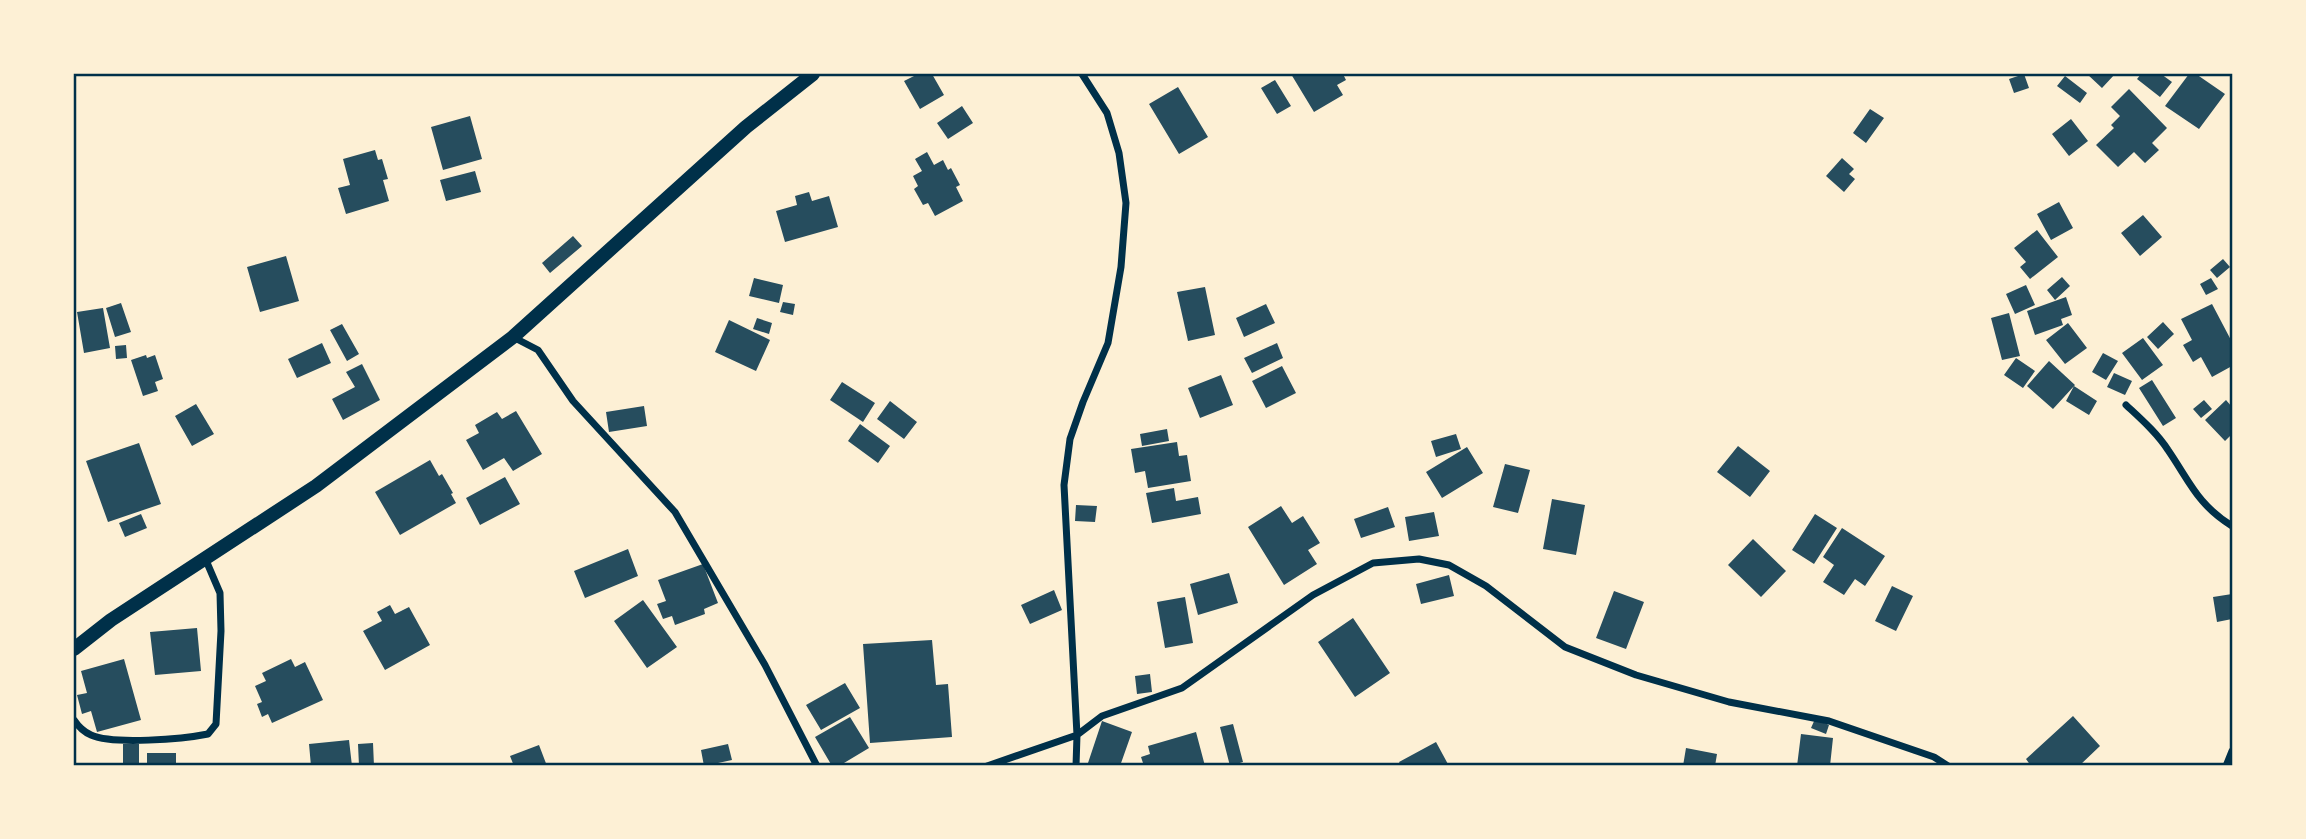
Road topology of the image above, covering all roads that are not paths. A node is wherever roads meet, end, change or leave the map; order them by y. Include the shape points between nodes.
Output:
1 (813, 74) edge
2 (1082, 74) edge
3 (797, 79) edge
4 (513, 337) junction
5 (2126, 405) dead end
6 (2232, 526) edge
7 (205, 558) junction
8 (74, 649) edge
9 (74, 720) edge
10 (1077, 735) junction
11 (2232, 751) edge
12 (817, 765) edge
13 (987, 765) edge
14 (1076, 765) edge
15 (1948, 765) edge
16 (2226, 765) edge

1 - 3 main road
2 - 10 street via 1107,113 1126,203 1108,343 1070,439 1064,485
3 - 4 main road
4 - 7 main road via 316,486
4 - 12 street via 538,350 573,401 675,512
5 - 6 street via 2167,448 2203,504
7 - 8 main road
7 - 9 street via 220,593 221,631 216,724 208,734 112,739 91,735
10 - 13 street
10 - 14 street
10 - 15 street via 1102,716 1182,688 1313,595 1373,563 1419,559 1449,565 1486,586 1565,647 1636,675 1729,702 1829,721
11 - 16 street

